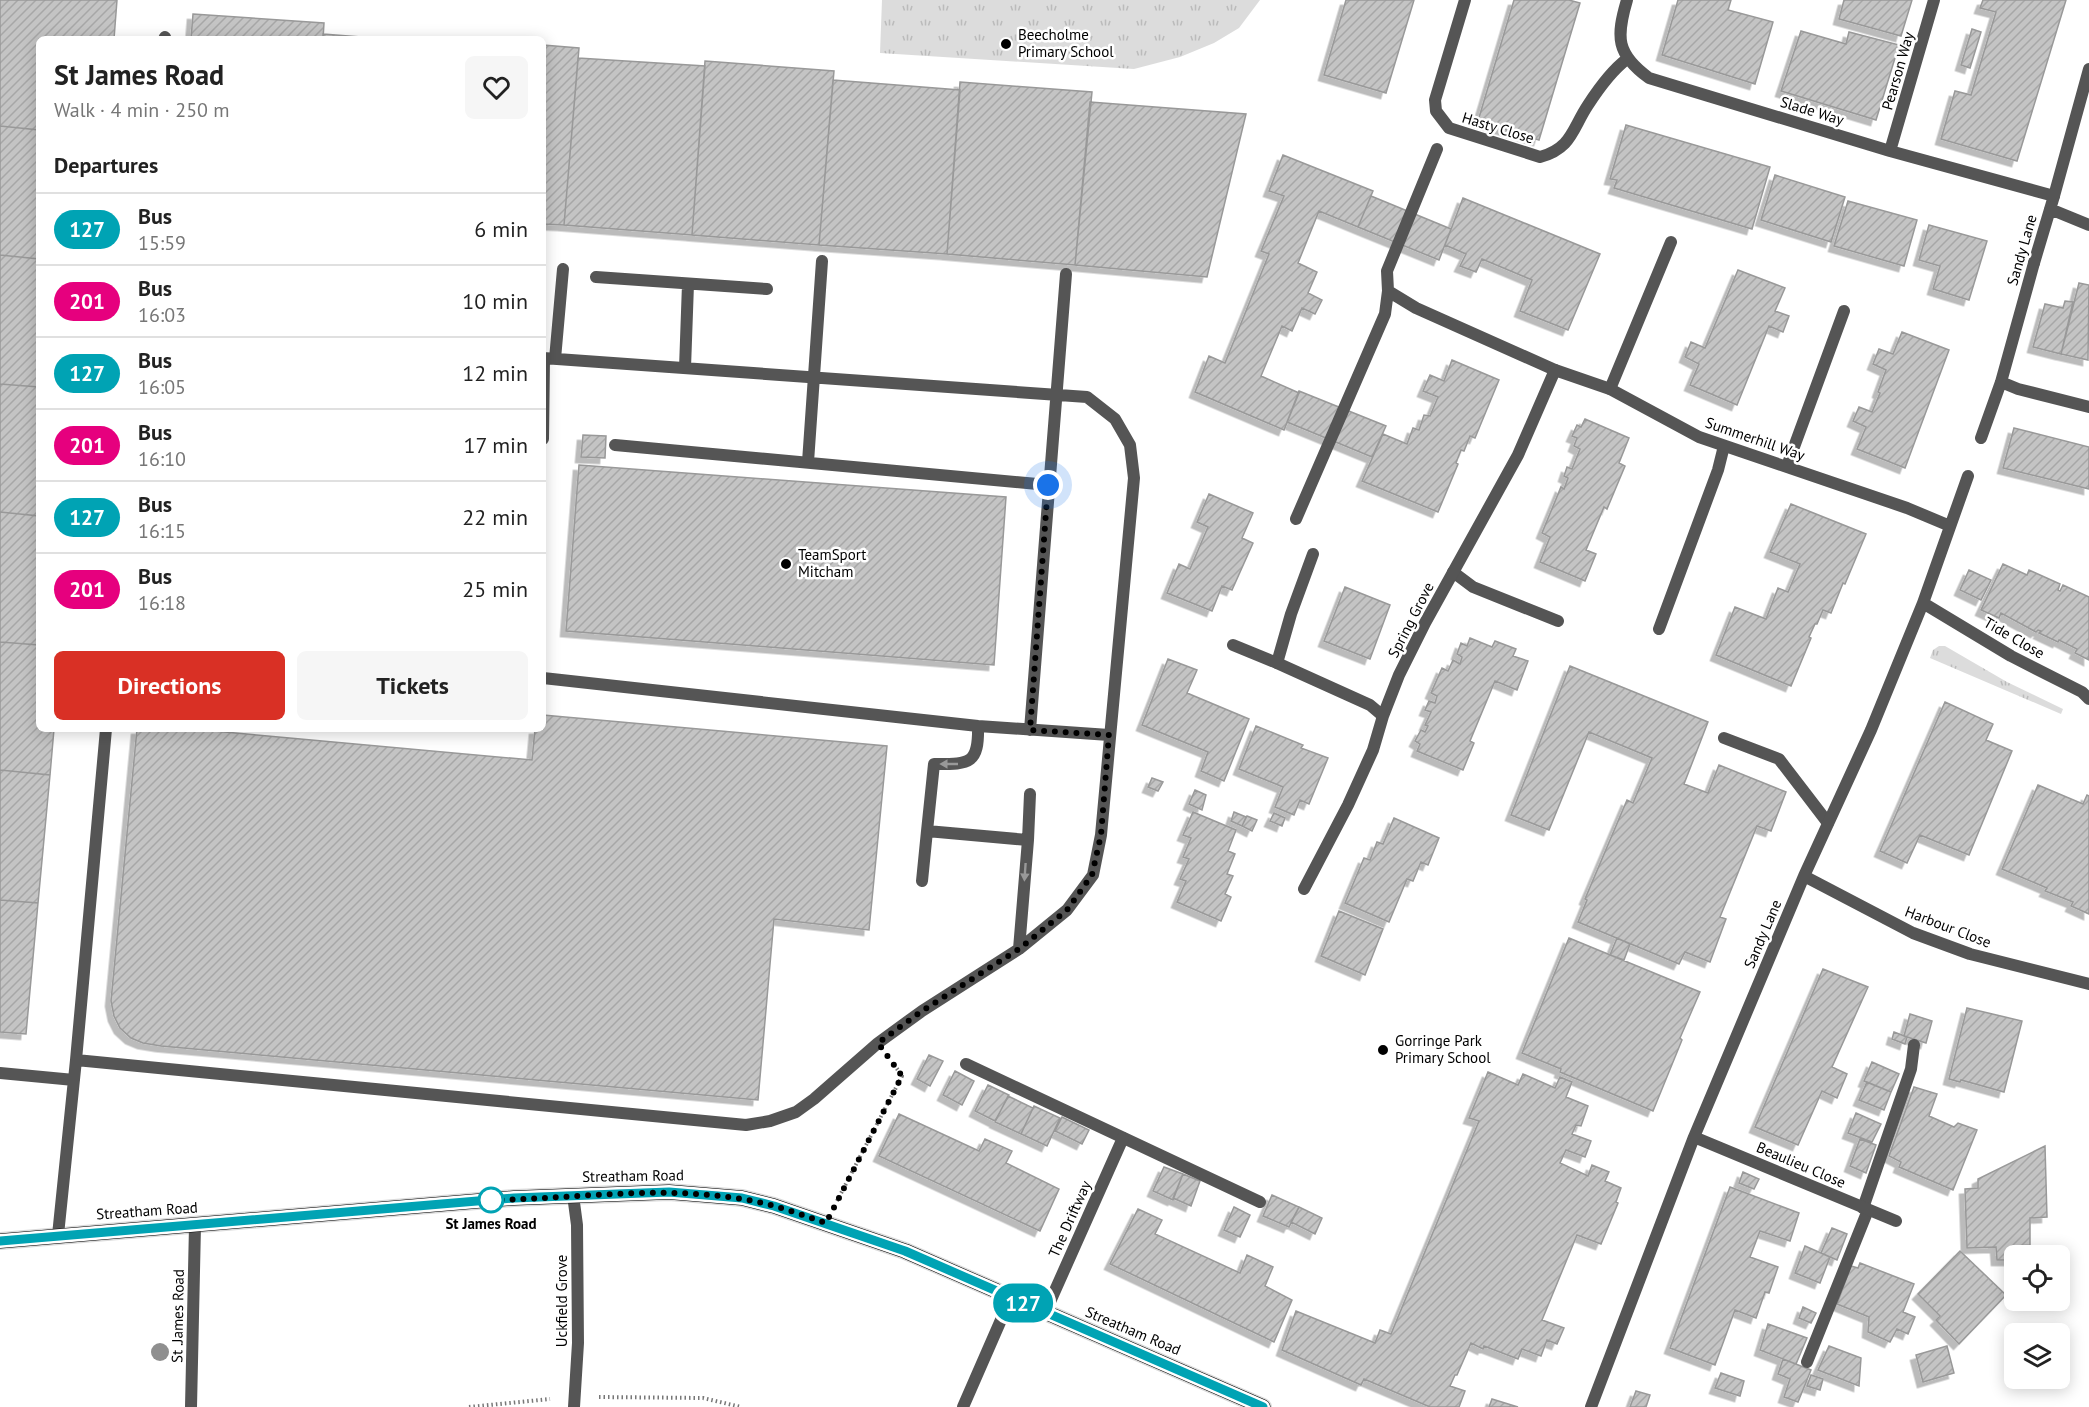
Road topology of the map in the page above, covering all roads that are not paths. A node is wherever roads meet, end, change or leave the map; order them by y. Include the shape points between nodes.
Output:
1 (1465, 0) edge
2 (1627, 0) edge
3 (1934, 0) edge
4 (1627, 59) junction
5 (2089, 69) edge
6 (1437, 149) dead end
7 (1890, 151) junction
8 (2054, 196) junction
9 (2050, 209) junction
10 (2089, 225) edge
11 (1671, 242) dead end
12 (822, 261) dead end
13 (563, 269) dead end
14 (1066, 274) dead end
15 (596, 277) dead end
16 (688, 284) junction
17 (767, 289) dead end
18 (1388, 291) junction
19 (1844, 311) dead end
20 (547, 358) edge
21 (685, 368) junction
22 (1555, 370) junction
23 (546, 378) edge
24 (814, 378) junction
25 (2001, 382) junction
26 (1610, 389) junction
27 (1056, 395) junction
28 (2089, 407) edge
29 (1981, 438) dead end
30 (615, 445) dead end
31 (1724, 446) junction
32 (808, 462) junction
33 (1786, 465) junction
34 (1968, 476) dead end
35 (1048, 485) junction
36 (1296, 519) dead end
37 (1950, 526) junction
38 (1313, 554) dead end
39 (1453, 572) junction
40 (1923, 603) junction
41 (1558, 621) dead end
42 (1659, 629) dead end
43 (1233, 645) dead end
44 (1277, 663) junction
45 (546, 678) edge
46 (2089, 699) edge
47 (1383, 716) junction
48 (978, 726) junction
49 (1030, 730) junction
50 (106, 732) edge
51 (1109, 735) junction
52 (1724, 738) dead end
53 (1030, 794) dead end
54 (1828, 823) junction
55 (927, 831) junction
56 (1028, 840) junction
57 (1804, 876) junction
58 (922, 881) dead end
59 (1304, 890) dead end
60 (1019, 949) junction
61 (2089, 984) edge
62 (1914, 1045) dead end
63 (76, 1060) junction
64 (966, 1064) dead end
65 (0, 1073) edge
66 (74, 1080) junction
67 (1694, 1137) junction
68 (1123, 1138) junction
69 (573, 1195) junction
70 (1260, 1202) dead end
71 (1866, 1209) junction
72 (1896, 1221) dead end
73 (195, 1226) junction
74 (58, 1235) junction
75 (0, 1241) edge
76 (1011, 1297) junction
77 (1045, 1313) junction
78 (1807, 1362) dead end
79 (575, 1402) edge
80 (191, 1407) edge
81 (963, 1407) edge
82 (1263, 1407) edge
83 (1591, 1407) edge

1 - 4 street, Hasty Close via 1435,100 1436,111 1449,128 1540,157 1553,153 1573,134 1587,106
2 - 4 street via 1619,35
3 - 7 street, Pearson Way
4 - 7 street, Slade Way via 1649,78
5 - 8 street, Sandy Lane
6 - 18 street via 1387,271
7 - 8 street, Slade Way
8 - 9 street, Sandy Lane
9 - 10 street
9 - 25 street, Sandy Lane
11 - 26 street
12 - 24 street
13 - 20 street
14 - 27 street
15 - 16 street
16 - 17 street
16 - 21 street
18 - 22 street, Summerhill Way via 1416,308
18 - 36 street via 1385,314
19 - 33 street
20 - 21 street
20 - 23 street
21 - 24 street
22 - 26 street, Summerhill Way
22 - 39 street, Spring Grove via 1518,455
24 - 27 street
24 - 32 street
25 - 28 street
25 - 29 street, Sandy Lane
26 - 31 street, Summerhill Way via 1676,426
27 - 35 street
27 - 51 street via 1087,398 1115,419 1130,445 1134,478
30 - 32 street
31 - 33 street, Summerhill Way
31 - 42 street
32 - 35 street
33 - 37 street, Summerhill Way
34 - 37 street, Sandy Lane
35 - 49 street
37 - 40 street, Sandy Lane
38 - 44 street
39 - 41 street via 1473,587
39 - 47 street, Spring Grove via 1409,654
40 - 46 street, Tide Close
40 - 54 street, Sandy Lane
43 - 44 street
44 - 47 street via 1370,705
45 - 48 street
47 - 59 street, Spring Grove via 1373,750
48 - 49 street
48 -> 55 street via 978,751 974,756 960,764 934,764
49 - 51 street
50 - 63 street
51 - 60 street via 1101,835 1092,875 1067,910
52 - 54 street via 1779,759
53 - 56 street
54 - 57 street, Sandy Lane
55 - 56 street
55 - 58 street
56 -> 60 street
57 - 61 street, Harbour Close via 1913,933 1970,954
57 - 67 street, Sandy Lane
60 - 63 street via 878,1043 796,1112 746,1125
62 - 71 street via 1911,1069
63 - 66 street
64 - 68 street
65 - 66 street
66 - 74 street
67 - 71 street, Beaulieu Close
67 - 83 street, Sandy Lane
68 - 70 street
68 - 77 street, The Driftway
69 - 73 main road, Streatham Road
69 - 76 main road, Streatham Road via 669,1192 742,1198 905,1251
69 - 79 street, Uckfield Grove via 578,1224
71 - 72 street, Beaulieu Close
71 - 78 street
73 - 74 main road, Streatham Road
73 - 80 street, St .James Road
74 - 75 main road, Streatham Road
76 - 77 main road, Streatham Road
76 - 81 street
77 - 82 main road, Streatham Road

